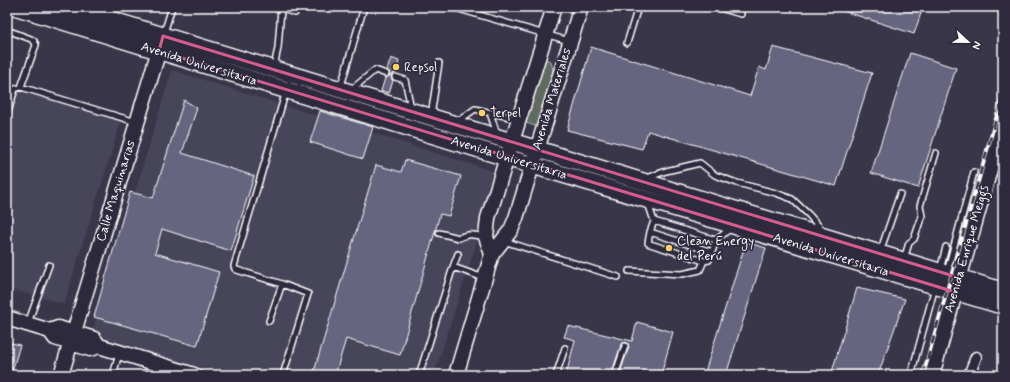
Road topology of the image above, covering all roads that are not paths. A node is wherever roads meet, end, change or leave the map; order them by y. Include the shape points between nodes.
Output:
1 (16, 7) edge
2 (69, 7) edge
3 (172, 7) edge
4 (364, 7) edge
5 (452, 7) edge
6 (554, 7) edge
7 (581, 7) edge
8 (638, 7) edge
9 (716, 7) edge
10 (278, 8) edge
11 (295, 13) dead end
12 (741, 14) dead end
13 (7, 30) edge
14 (546, 34) junction
15 (163, 36) junction
16 (570, 41) junction
17 (627, 43) dead end
18 (159, 52) junction
19 (439, 64) dead end
20 (279, 71) junction
21 (386, 74) dead end
22 (394, 77) dead end
23 (21, 87) junction
24 (284, 90) junction
25 (344, 91) junction
26 (412, 111) junction
27 (490, 113) junction
28 (7, 115) edge
29 (431, 117) junction
30 (519, 119) junction
31 (137, 123) junction
32 (1003, 123) edge
33 (454, 124) junction
34 (505, 139) junction
35 (1000, 144) edge
36 (537, 149) junction
37 (936, 153) dead end
38 (507, 158) junction
39 (532, 165) junction
40 (974, 172) dead end
41 (646, 182) junction
42 (900, 194) dead end
43 (648, 200) junction
44 (654, 221) junction
45 (733, 226) junction
46 (650, 232) junction
47 (439, 234) dead end
48 (486, 237) junction
49 (828, 238) junction
50 (716, 240) junction
51 (503, 241) junction
52 (946, 247) dead end
53 (712, 252) junction
54 (458, 254) dead end
55 (492, 254) junction
56 (877, 260) junction
57 (903, 260) junction
58 (704, 262) junction
59 (49, 265) dead end
60 (453, 267) junction
61 (629, 271) dead end
62 (618, 277) dead end
63 (485, 278) junction
64 (947, 280) junction
65 (282, 284) junction
66 (1003, 291) edge
67 (1003, 306) edge
68 (7, 318) edge
69 (269, 321) dead end
70 (27, 324) junction
71 (72, 338) junction
72 (625, 346) dead end
73 (565, 348) dead end
74 (120, 353) junction
75 (976, 357) dead end
76 (186, 374) edge
77 (61, 375) edge
78 (113, 375) edge
79 (283, 375) edge
80 (419, 375) edge
81 (456, 375) edge
82 (556, 375) edge
83 (615, 375) edge
84 (911, 375) edge
85 (932, 375) edge
86 (969, 375) edge

1 - 18 main road, Avenida Universitaria
2 - 15 main road, Avenida Universitaria
3 - 15 lane, Calle Maquinarias
4 - 25 lane
5 - 14 lane
6 - 14 street, Avenida Materiales
7 - 16 street, Avenida Materiales
8 - 17 lane
9 - 12 lane
10 - 11 lane
10 - 20 lane
13 - 23 lane via 31,39 36,45
14 - 16 lane
14 - 30 street, Avenida Materiales
15 - 18 street, Calle Maquinarias
15 - 20 main road, Avenida Universitaria
16 - 36 street, Avenida Materiales
18 - 24 main road, Avenida Universitaria
18 - 31 street, Calle Maquinarias
19 - 29 lane
20 - 24 main road
20 - 25 main road, Avenida Universitaria
21 - 25 lane via 375,70
22 - 26 lane via 405,80
23 - 28 lane via 15,89
23 - 31 lane
24 - 38 main road, Avenida Universitaria
24 - 65 lane via 234,266 237,270
25 - 26 main road, Avenida Universitaria
26 - 29 main road, Avenida Universitaria
27 - 30 lane
27 - 33 lane via 475,109
27 - 34 lane
29 - 33 main road, Avenida Universitaria
30 - 34 street, Avenida Materiales
31 - 71 street, Calle Maquinarias
32 - 35 street, Avenida Enrique Meiggs
33 - 34 main road, Avenida Universitaria
34 - 36 main road, Avenida Universitaria
34 - 38 street, Avenida Materiales
35 - 64 street, Avenida Enrique Meiggs
36 - 39 street, Avenida Materiales
36 - 41 main road, Avenida Universitaria
37 - 57 lane via 920,206 922,216
38 - 39 main road, Avenida Universitaria
38 - 48 street, Avenida Materiales via 488,218
39 - 43 main road, Avenida Universitaria
39 - 51 street, Avenida Materiales via 516,218
40 - 64 lane
41 - 43 main road
41 - 49 main road, Avenida Universitaria
41 - 49 lane via 666,171 700,163 715,174 737,183 792,199
42 - 56 lane
43 - 44 lane
43 - 45 main road, Avenida Universitaria
44 - 46 lane
44 - 50 lane
45 - 50 lane
45 - 56 main road, Avenida Universitaria
46 - 53 lane
46 - 58 lane via 648,243
47 - 48 lane via 460,238 471,234
48 - 55 street, Avenida Materiales
49 - 56 main road, Avenida Universitaria
50 - 53 lane
51 - 55 street, Avenida Materiales
51 - 62 lane
52 - 64 lane
53 - 58 lane via 709,260
54 - 60 lane
55 - 63 street, Avenida Materiales
56 - 57 main road, Avenida Universitaria
56 - 64 main road, Avenida Universitaria
57 - 64 main road, Avenida Universitaria
58 - 61 lane via 700,270 682,274
59 - 70 lane
60 - 63 lane
60 - 80 lane
63 - 81 street, Avenida Materiales
64 - 66 main road, Avenida Universitaria
64 - 67 main road, Avenida Universitaria
64 - 84 lane
64 - 85 street, Avenida Enrique Meiggs
65 - 69 lane
65 - 79 lane via 309,296
68 - 70 street
70 - 71 street via 50,331 58,328
71 - 74 street via 94,339 99,346
71 - 77 street, Calle Maquinarias
72 - 83 lane
73 - 82 lane
74 - 76 street
74 - 78 lane
75 - 86 street

